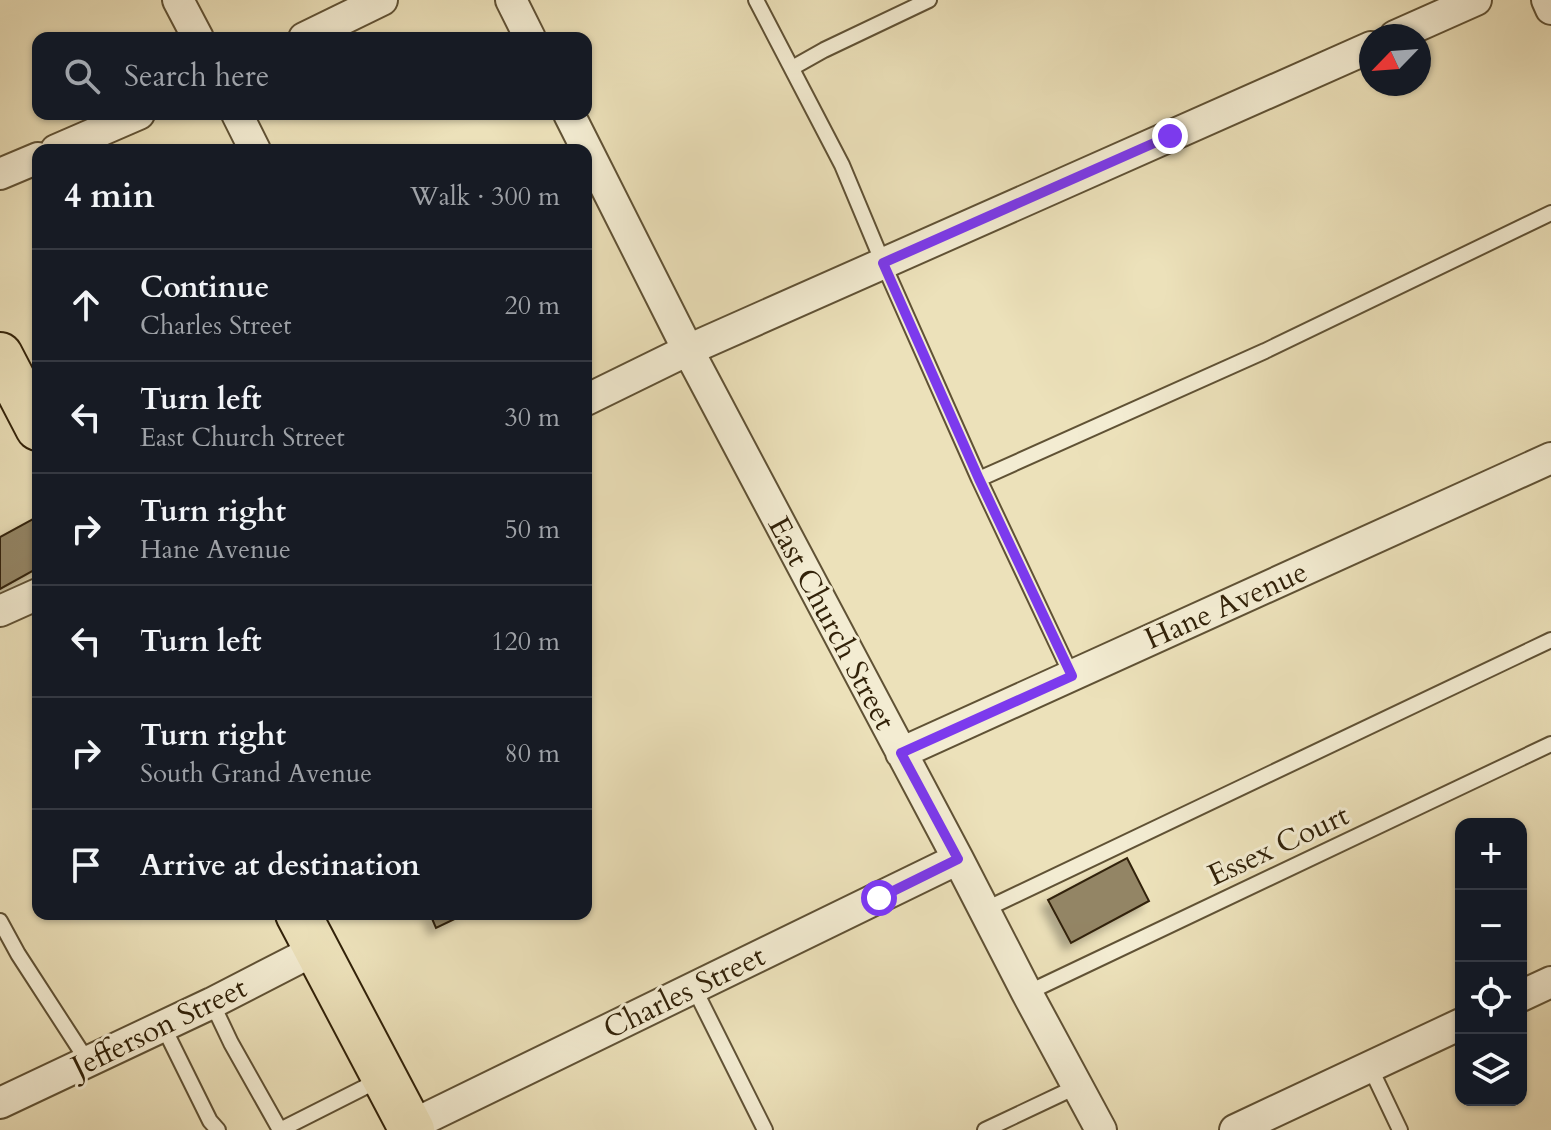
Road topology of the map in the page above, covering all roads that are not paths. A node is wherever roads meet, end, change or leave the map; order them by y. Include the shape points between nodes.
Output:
1 (178, 0) edge
2 (382, 0) edge
3 (511, 0) edge
4 (756, 0) edge
5 (929, 0) edge
6 (1476, 0) edge
7 (1547, 0) edge
8 (1551, 9) edge
9 (1422, 24) edge
10 (195, 32) edge
11 (316, 32) edge
12 (527, 32) edge
13 (1359, 52) edge
14 (792, 68) junction
15 (125, 120) edge
16 (240, 120) edge
17 (572, 120) edge
18 (70, 144) edge
19 (252, 144) edge
20 (584, 144) edge
21 (592, 160) edge
22 (32, 161) edge
23 (0, 174) edge
24 (1551, 213) edge
25 (883, 263) junction
26 (688, 350) junction
27 (0, 355) edge
28 (592, 397) edge
29 (32, 416) edge
30 (1551, 458) edge
31 (979, 479) junction
32 (32, 597) edge
33 (0, 611) edge
34 (1551, 640) edge
35 (1072, 676) junction
36 (1551, 744) edge
37 (901, 753) junction
38 (958, 859) junction
39 (984, 910) junction
40 (0, 921) edge
41 (308, 932) edge
42 (1551, 982) edge
43 (694, 988) junction
44 (1027, 993) junction
45 (1527, 993) edge
46 (212, 1003) junction
47 (163, 1026) junction
48 (1455, 1027) edge
49 (88, 1062) junction
50 (1370, 1067) junction
51 (384, 1077) junction
52 (1079, 1086) junction
53 (0, 1103) edge
54 (411, 1128) edge
55 (218, 1130) edge
56 (280, 1130) edge
57 (765, 1130) edge
58 (985, 1130) edge
59 (1101, 1130) edge
60 (1235, 1130) edge
61 (1400, 1130) edge

1 - 10 street
2 - 11 street
3 - 12 street
4 - 14 lane
5 - 14 lane
6 - 9 street
7 - 8 street
13 - 25 street
14 - 25 lane via 842,165
15 - 18 street
16 - 19 street
17 - 20 street, East Church Street
21 - 26 street, East Church Street
22 - 23 street
24 - 31 lane via 1265,351
25 - 26 street
25 - 31 lane
26 - 28 street
26 - 37 street, East Church Street
27 - 29 main road
30 - 35 street, Hane Avenue
31 - 35 lane
32 - 33 street
34 - 39 lane
35 - 37 street, Hane Avenue
36 - 44 lane, Essex Court
37 - 38 street, East Church Street
38 - 39 street, East Church Street
38 - 43 street, Charles Street
39 - 44 street, East Church Street
40 - 49 lane
41 - 46 street, Jefferson Street
41 - 51 main road
42 - 45 street
43 - 54 street, Charles Street
43 - 57 lane
44 - 52 street, East Church Street
46 - 47 street, Jefferson Street
46 - 56 lane
47 - 49 street, Jefferson Street
47 - 55 lane
48 - 50 street
49 - 53 street, Jefferson Street
50 - 60 street
50 - 61 lane
51 - 54 main road
51 - 56 lane
52 - 58 lane
52 - 59 street, East Church Street

